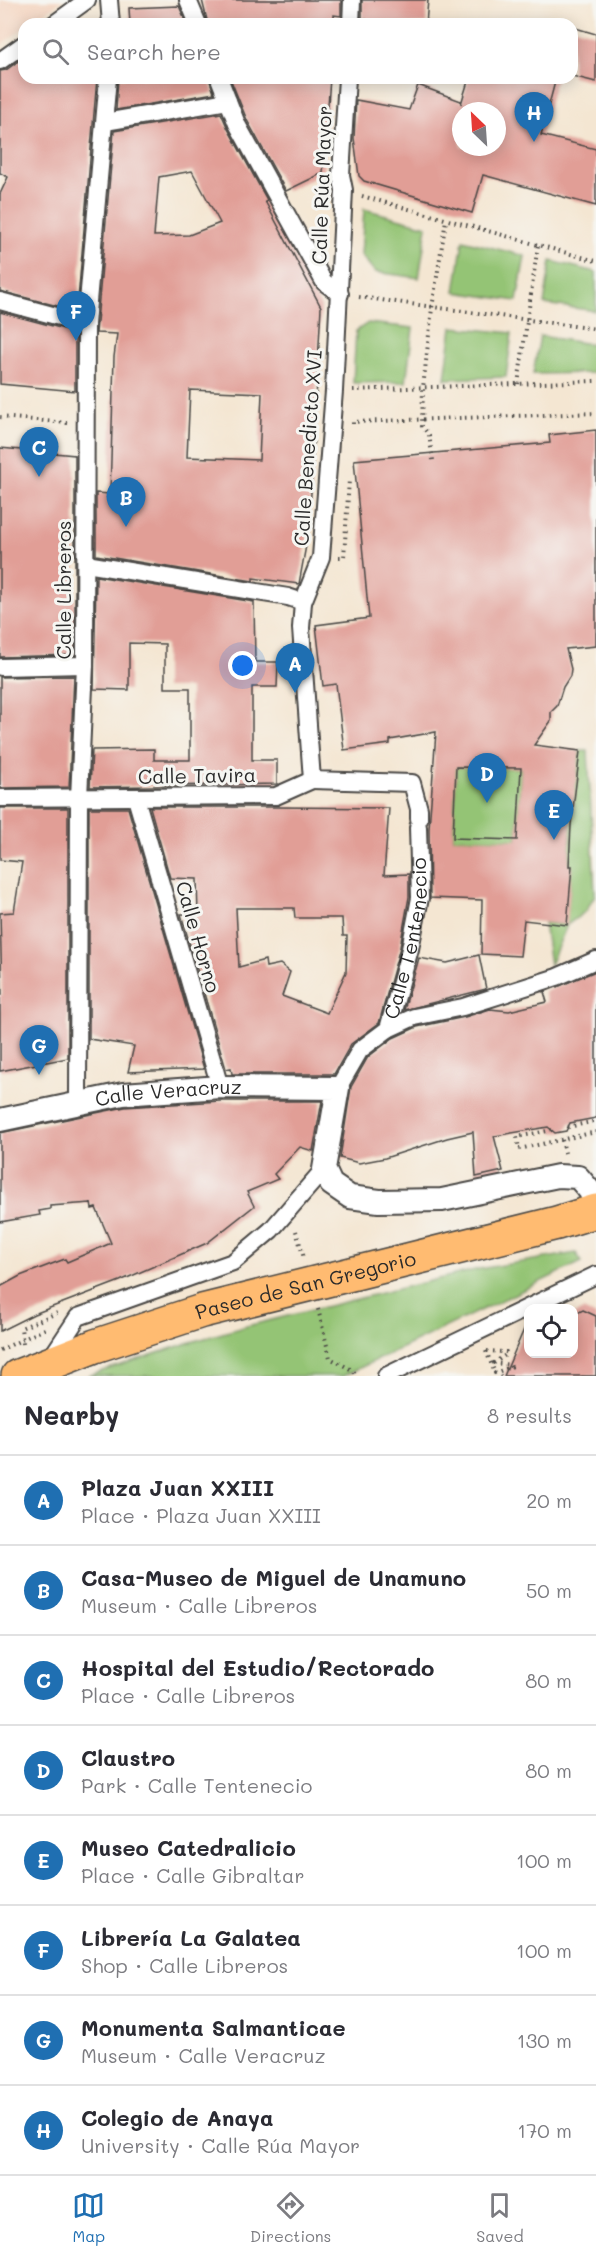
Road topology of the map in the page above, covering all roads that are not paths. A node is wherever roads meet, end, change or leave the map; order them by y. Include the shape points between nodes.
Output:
1 (87, 0) edge
2 (110, 0) edge
3 (188, 0) edge
4 (352, 0) edge
5 (62, 18) edge
6 (111, 18) edge
7 (196, 18) edge
8 (351, 18) edge
9 (18, 48) edge
10 (0, 61) edge
11 (108, 84) edge
12 (221, 84) edge
13 (347, 84) edge
14 (228, 101) junction
15 (105, 122) junction
16 (340, 294) junction
17 (0, 301) edge
18 (86, 324) junction
19 (86, 564) junction
20 (303, 602) junction
21 (85, 665) junction
22 (1, 667) edge
23 (312, 780) junction
24 (0, 798) edge
25 (80, 798) junction
26 (136, 798) junction
27 (596, 960) edge
28 (388, 1029) junction
29 (220, 1087) junction
30 (338, 1088) junction
31 (78, 1103) junction
32 (0, 1120) edge
33 (324, 1169) junction
34 (596, 1209) edge
35 (596, 1275) edge
36 (48, 1363) junction
37 (18, 1376) edge
38 (386, 1376) edge

1 - 5 street
2 - 6 street
3 - 7 street
4 - 8 street
9 - 10 street
11 - 15 street, Calle Libreros
12 - 14 street
13 - 16 street, Calle Rúa Mayor
14 - 15 street
14 - 16 street via 324,282
15 - 18 street, Calle Libreros
16 - 20 street, Calle Benedicto XVI via 321,557
17 - 18 street
18 - 19 street, Calle Libreros
19 - 20 street
19 - 21 street, Calle Libreros
20 - 23 street, Calle Benedicto XVI via 301,628
21 - 22 street
21 - 25 street, Calle Libreros
23 - 26 street, Calle Tavira via 276,796
23 - 28 street, Calle Tentenecio via 412,783 419,809 420,898
24 - 25 street, Calle Tavira
25 - 26 street, Calle Tavira
25 - 31 street, Calle Libreros
26 - 29 street, Calle Horno
27 - 28 street via 557,977 463,1007 414,1017
28 - 30 street, Calle Tentenecio via 360,1050
29 - 30 street, Calle Veracruz
29 - 31 street, Calle Veracruz via 123,1094
30 - 33 street, Calle Tentenecio
31 - 32 street, Calle Veracruz
33 - 34 street via 331,1184 350,1197 379,1201 442,1200 558,1176 578,1177 590,1191
33 - 36 street via 271,1230 233,1262 78,1317
34 - 36 main road, Paseo de San Gregorio via 557,1223 202,1311
35 - 38 street
36 - 37 main road, Paseo de San Gregorio

